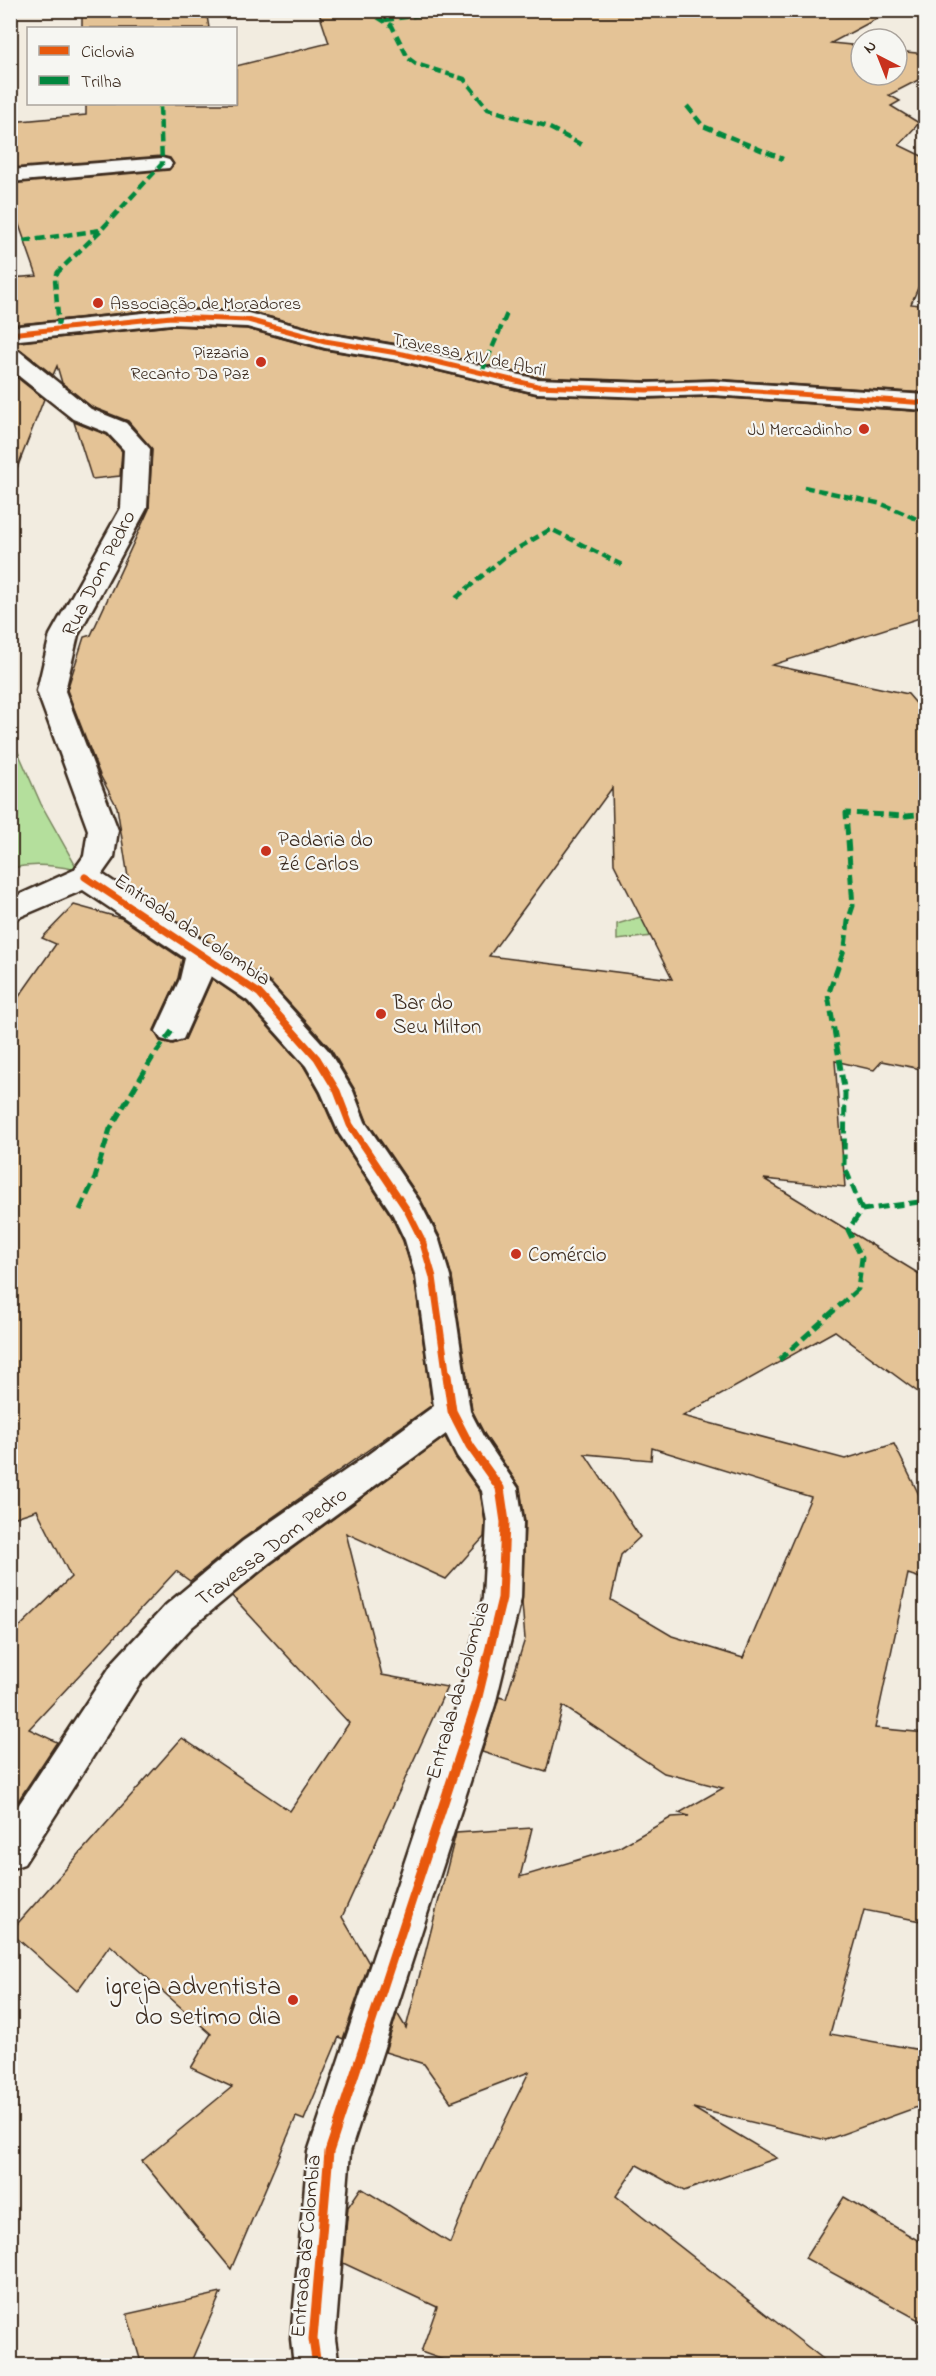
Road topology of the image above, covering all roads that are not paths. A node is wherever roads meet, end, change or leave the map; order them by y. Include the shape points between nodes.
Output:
1 (162, 164) dead end
2 (10, 176) edge
3 (10, 334) edge
4 (10, 357) edge
5 (926, 403) edge
6 (85, 878) junction
7 (10, 911) edge
8 (201, 956) junction
9 (172, 1030) dead end
10 (452, 1411) junction
11 (10, 1852) edge
12 (317, 2366) edge

1 - 2 lane
3 - 5 street, Travessa XIV de Abril via 171,317 248,320 325,341 403,354 537,386 713,388
4 - 6 street, Rua Dom Pedro via 82,414 117,428 137,449 134,508 69,623 51,691 103,830 99,857
6 - 7 street
6 - 8 street, Entrada da Colombia
8 - 9 street
8 - 10 street, Entrada da Colombia via 259,993 317,1058 337,1091 350,1125 407,1210 422,1240 433,1277
10 - 11 street, Travessa Dom Pedro via 256,1552 179,1616 127,1672
10 - 12 street, Entrada da Colombia via 470,1446 500,1488 505,1522 502,1598 476,1704 329,2152 314,2339

